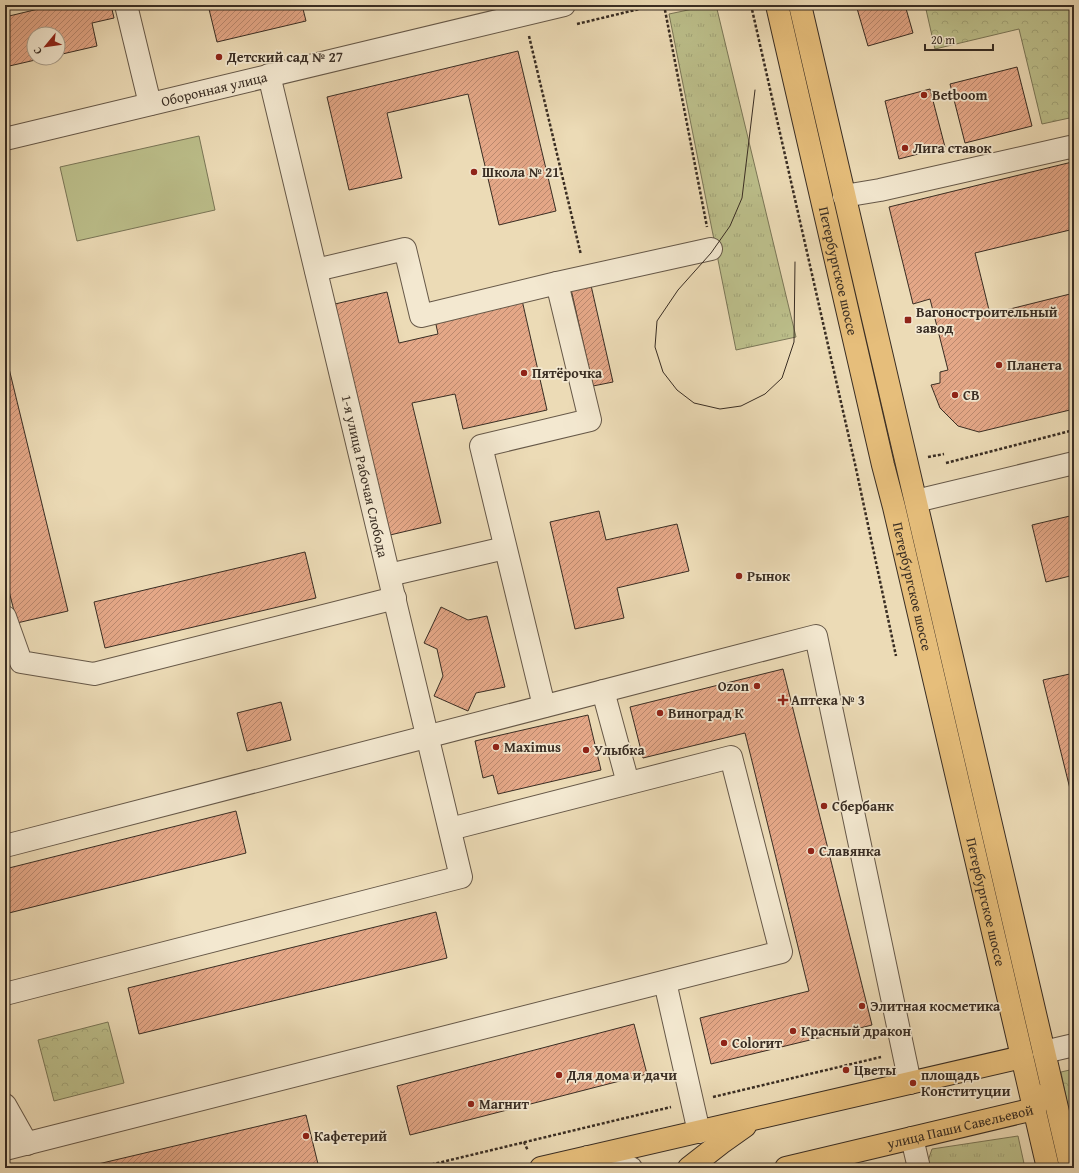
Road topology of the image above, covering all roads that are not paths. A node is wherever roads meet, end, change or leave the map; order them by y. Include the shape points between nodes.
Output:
1 (126, 5) edge
2 (564, 5) edge
3 (777, 5) edge
4 (800, 5) edge
5 (269, 76) junction
6 (150, 104) junction
7 (5, 139) edge
8 (1074, 150) edge
9 (844, 196) junction
10 (822, 201) junction
11 (711, 249) road end
12 (316, 270) junction
13 (557, 283) junction
14 (1074, 462) edge
15 (916, 501) junction
16 (894, 507) junction
17 (505, 548) junction
18 (389, 575) junction
19 (395, 598) junction
20 (5, 617) edge
21 (603, 691) junction
22 (544, 706) junction
23 (428, 736) junction
24 (628, 783) junction
25 (450, 828) junction
26 (5, 846) edge
27 (665, 982) junction
28 (5, 994) edge
29 (1074, 1045) edge
30 (1044, 1052) junction
31 (1022, 1057) junction
32 (1050, 1079) junction
33 (910, 1083) junction
34 (5, 1104) edge
35 (1034, 1109) junction
36 (756, 1119) junction
37 (699, 1132) junction
38 (912, 1138) junction
39 (27, 1144) junction
40 (5, 1149) edge
41 (588, 1157) junction
42 (541, 1168) edge
43 (632, 1168) edge
44 (689, 1168) edge
45 (786, 1168) edge
46 (919, 1168) edge
47 (1048, 1168) edge
48 (1071, 1168) edge

1 - 6 street
2 - 5 street, Оборонная улица
3 - 10 main road, Петербургское шоссе
4 - 9 main road, Петербургское шоссе
5 - 6 street, Оборонная улица
5 - 12 street, 1-я улица Рабочая Слобода
6 - 7 street, Оборонная улица
8 - 9 street via 1070,147
9 - 10 main road
9 - 15 main road, Петербургское шоссе
10 - 16 main road, Петербургское шоссе
11 - 13 street
12 - 13 street via 405,249 421,316
12 - 18 street, 1-я улица Рабочая Слобода
13 - 17 street via 590,420 481,446
14 - 15 street
15 - 16 main road
15 - 30 main road, Петербургское шоссе
16 - 31 main road, Петербургское шоссе
17 - 18 street
17 - 22 street
18 - 19 street, 1-я улица Рабочая Слобода
19 - 20 street via 94,674 21,662
19 - 23 street, 1-я улица Рабочая Слобода
21 - 22 street
21 - 24 street
21 - 33 street via 816,636
22 - 23 street
23 - 25 street, 1-я улица Рабочая Слобода
23 - 26 street
24 - 25 street
24 - 27 street via 731,757 781,952
25 - 28 street, 1-я улица Рабочая Слобода via 461,877
27 - 37 street
27 - 39 street
29 - 30 street
30 - 32 main road, Петербургское шоссе
31 - 32 main road
31 - 33 main road
31 - 35 main road, Петербургское шоссе
32 - 35 main road, улица Паши Савельевой
32 - 48 main road, Петербургское шоссе
33 - 36 main road
34 - 39 street
35 - 38 main road, улица Паши Савельевой
35 - 47 main road, Петербургское шоссе
36 - 37 main road
36 - 44 main road
37 - 41 main road
38 - 45 main road, улица Паши Савельевой
38 - 46 street
39 - 40 street
41 - 42 main road
41 - 43 street via 610,1160

